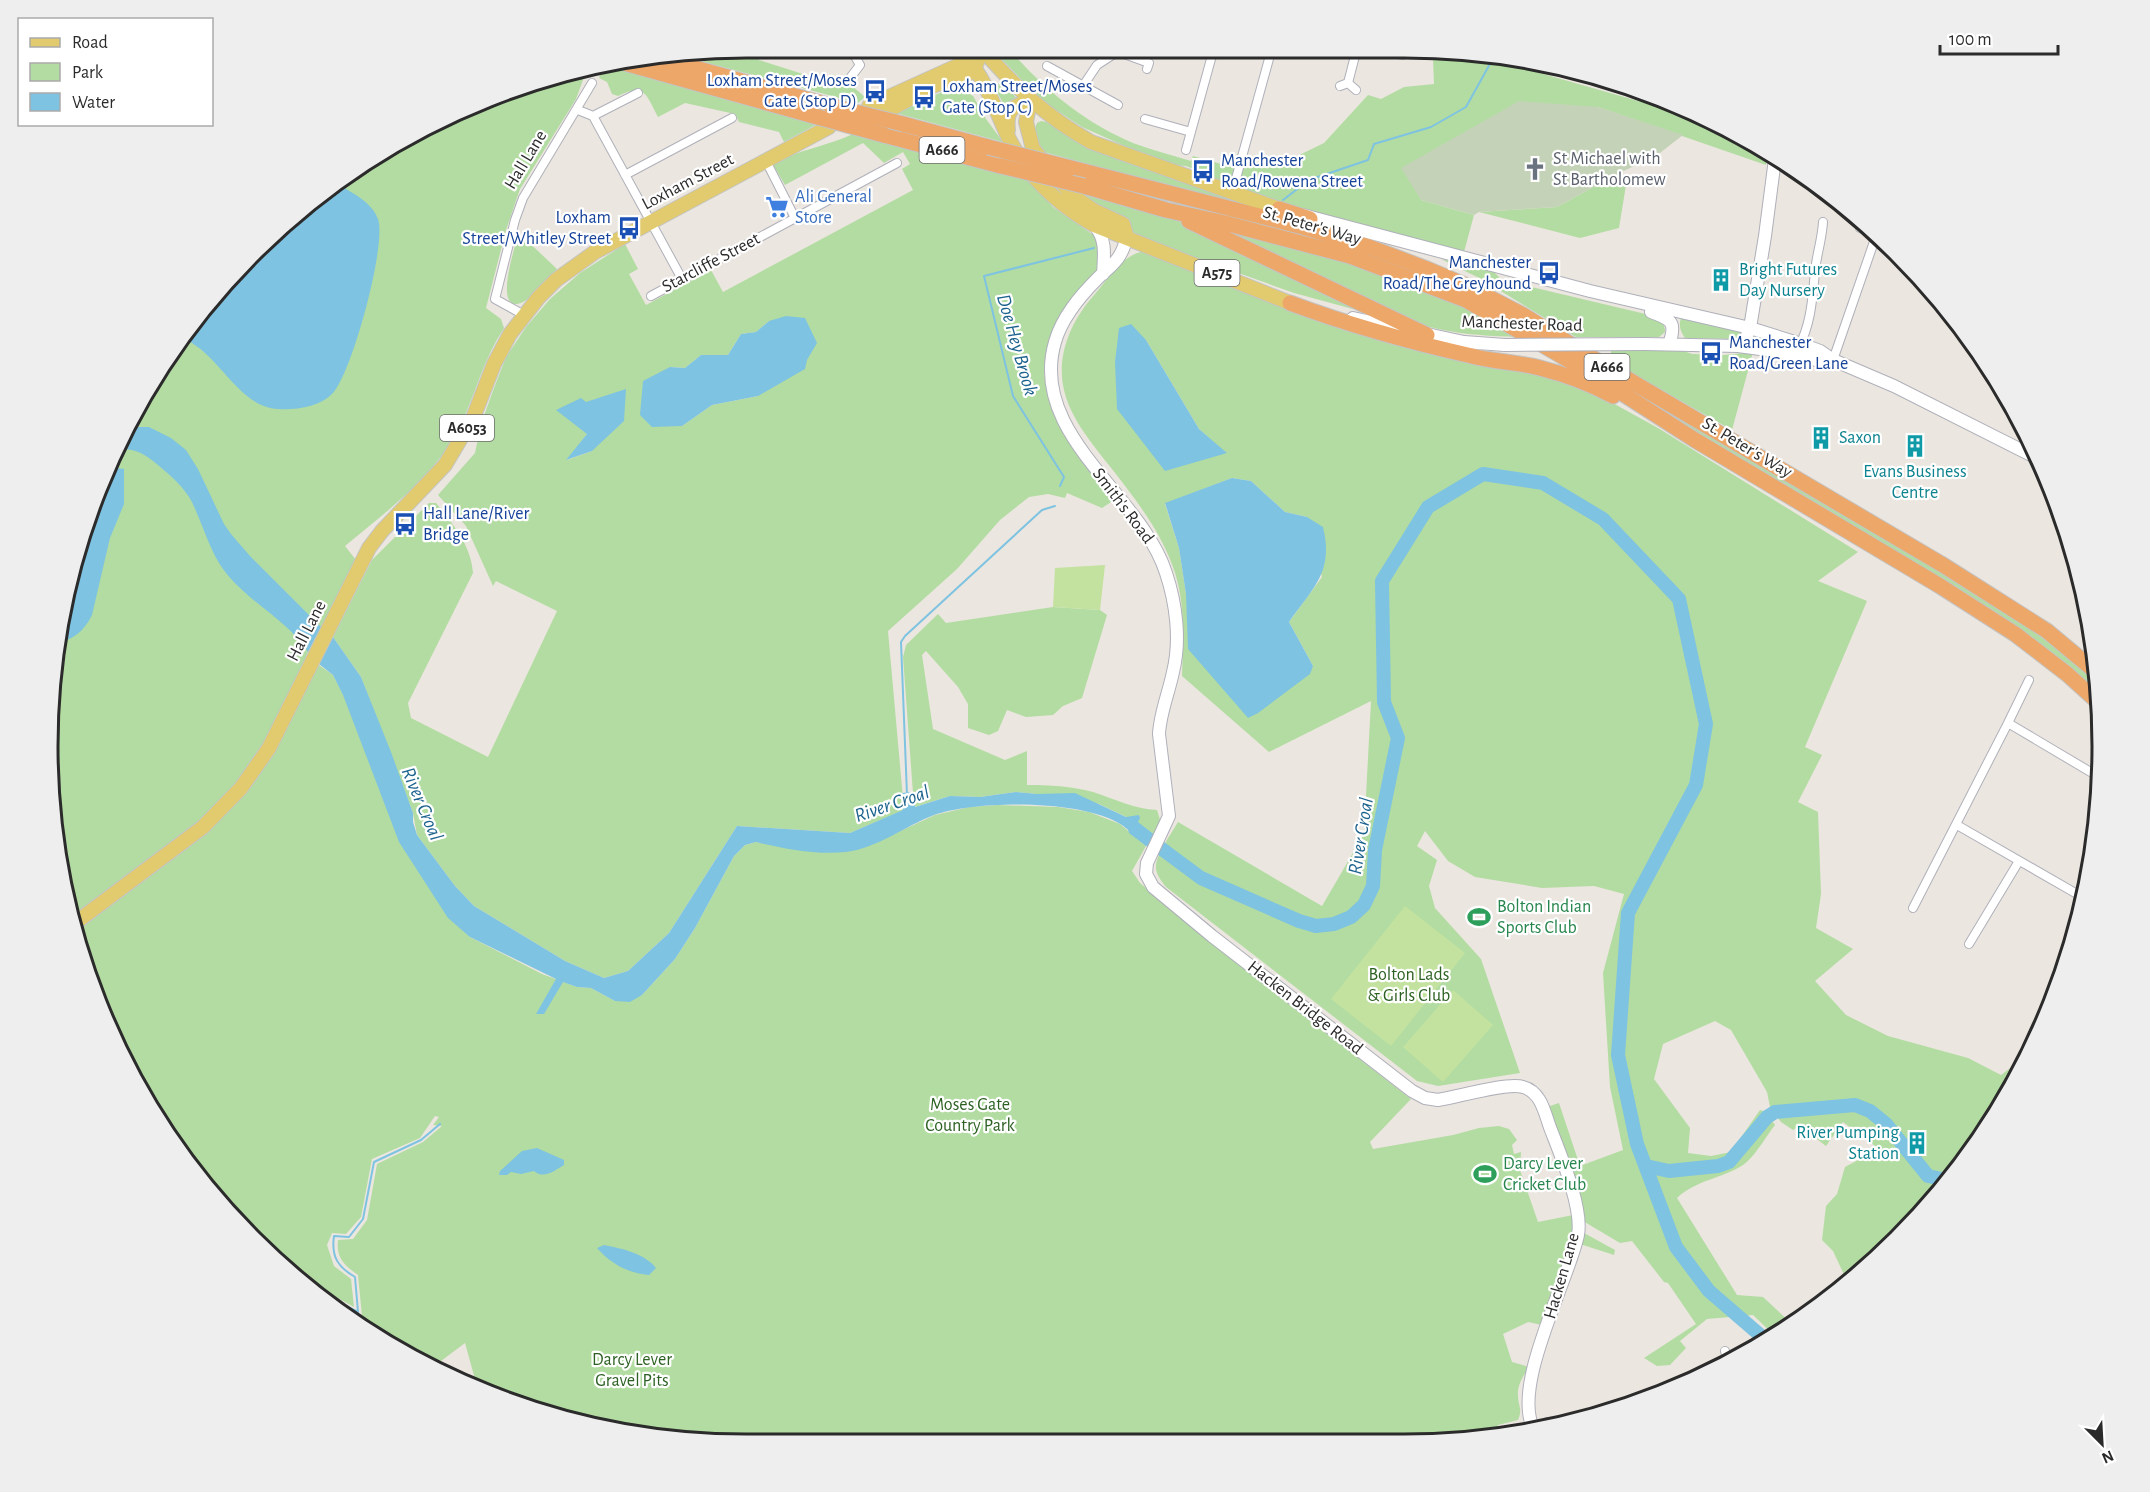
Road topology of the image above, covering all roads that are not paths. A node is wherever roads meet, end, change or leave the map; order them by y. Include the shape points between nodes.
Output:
1 (856, 58) edge
2 (949, 58) edge
3 (976, 58) edge
4 (977, 58) edge
5 (978, 58) edge
6 (979, 58) edge
7 (1106, 58) edge
8 (1136, 58) edge
9 (1211, 58) edge
10 (1269, 58) edge
11 (1353, 58) edge
12 (675, 62) edge
13 (1047, 66) dead end
14 (641, 67) edge
15 (1147, 69) dead end
16 (850, 78) dead end
17 (948, 80) junction
18 (592, 83) dead end
19 (1083, 86) junction
20 (911, 87) junction
21 (1356, 90) dead end
22 (638, 93) dead end
23 (1030, 101) junction
24 (1118, 105) dead end
25 (869, 106) dead end
26 (578, 110) junction
27 (886, 111) dead end
28 (593, 116) junction
29 (732, 118) dead end
30 (1145, 118) dead end
31 (1002, 120) junction
32 (835, 129) dead end
33 (1191, 132) junction
34 (1009, 138) junction
35 (1186, 150) dead end
36 (766, 161) junction
37 (897, 163) dead end
38 (1774, 167) edge
39 (625, 175) junction
40 (1232, 193) junction
41 (1279, 209) junction
42 (1167, 210) junction
43 (795, 218) junction
44 (650, 222) junction
45 (1823, 222) dead end
46 (1094, 225) junction
47 (1127, 238) junction
48 (1873, 244) edge
49 (1144, 245) junction
50 (595, 252) joint
51 (1120, 256) junction
52 (1103, 274) junction
53 (682, 279) junction
54 (1590, 291) junction
55 (651, 296) dead end
56 (1290, 303) junction
57 (1752, 310) junction
58 (524, 315) junction
59 (1523, 315) junction
60 (1727, 323) junction
61 (1750, 328) junction
62 (1427, 335) junction
63 (1669, 344) junction
64 (1738, 346) junction
65 (1799, 349) junction
66 (1833, 360) junction
67 (1695, 440) junction
68 (2025, 452) edge
69 (2047, 631) junction
70 (2086, 655) edge
71 (2087, 664) edge
72 (2029, 680) dead end
73 (2089, 694) edge
74 (2008, 723) junction
75 (2091, 772) edge
76 (1957, 825) junction
77 (1165, 829) joint
78 (2019, 861) junction
79 (2075, 893) edge
80 (1912, 908) dead end
81 (81, 919) edge
82 (1969, 944) dead end
83 (1530, 1090) joint
84 (1530, 1421) edge

1 - 16 street via 860,65
2 - 20 main road
3 - 20 main road
4 - 17 main road via 964,76
5 - 31 main road, Manchester Road / A575 via 982,80
6 - 23 main road, Manchester Road / A575
7 - 19 street
8 - 15 street via 1149,63
9 - 33 street
10 - 40 street
11 - 21 street via 1344,85
12 - 59 highway, St. Peter's Way / A666, bridge via 1303,227 1427,268
13 - 19 street via 1062,70
14 - 42 highway, St. Peter's Way / A666, bridge
17 - 27 main road
17 - 31 main road via 958,80 978,90
18 - 26 street, Hall Lane
19 - 24 street
20 - 25 main road
22 - 28 street
23 - 34 main road via 1014,107 1009,114
23 - 40 main road, Manchester Road / A575 via 1091,142
23 - 47 main road, A575 via 1026,122 1034,149 1065,190 1093,210 1123,224
26 - 28 street
26 - 58 street, Hall Lane via 523,198 515,220 495,299
28 - 39 street
29 - 39 street
30 - 33 street
31 - 34 main road, Manchester Road / A575
32 - 36 main road, Loxham Street / A6053
33 - 35 street
34 - 46 main road, Manchester Road / A575 via 1039,183 1072,212
36 - 43 street
36 - 44 main road, Loxham Street / A6053
37 - 43 street, Starcliffe Street
38 - 57 street
39 - 44 street
40 - 41 main road, Manchester Road / A575
41 - 54 street, Manchester Road
41 - 59 highway via 1454,272
42 - 62 highway
42 - 67 highway, St. Peter's Way / A666 via 1350,256 1466,300
43 - 53 street, Starcliffe Street
44 - 50 main road, Loxham Street / A6053
44 - 53 street
45 - 65 street via 1818,234 1811,314
46 - 47 main road, Manchester Road / A575
46 - 52 street via 1104,248
47 - 49 main road, Manchester Road / A575
47 - 51 street, Smith's Road
48 - 66 street
49 - 51 street, Smith's Road
49 - 56 main road, Manchester Road / A575
50 - 58 main road, Hall Lane / A6053 via 556,280
51 - 52 street, Smith's Road
52 - 77 street, Smith's Road via 1081,296 1055,341 1054,389 1072,436 1155,548 1172,597 1175,664 1159,734 1170,810
53 - 55 street, Starcliffe Street
54 - 60 street, Manchester Road
54 - 63 street via 1668,319 1674,329
56 - 62 street, Manchester Road
56 - 67 highway via 1426,346 1562,375 1609,394
57 - 60 street
57 - 61 street
58 - 81 main road, Hall Lane / A6053 via 498,357 473,418 445,465 369,549 269,748 241,788 203,827
59 - 69 highway, St. Peter's Way / A666
60 - 61 street, Manchester Road
61 - 64 street
61 - 65 street via 1762,340
62 - 63 street, Manchester Road, bridge via 1505,345
63 - 64 street, Manchester Road
64 - 65 street, Manchester Road
65 - 66 street, Manchester Road via 1816,360
66 - 68 street, Manchester Road
67 - 73 highway, St. Peter's Way / A666 via 2015,634
69 - 70 highway
69 - 71 highway, St. Peter's Way / A666
72 - 74 street
74 - 75 street
74 - 76 street
76 - 78 street
76 - 80 street
77 - 83 street, Hacken Bridge Road via 1147,863 1147,878 1155,889 1412,1091 1438,1100 1510,1086
78 - 79 street
78 - 82 street
83 - 84 street, Hacken Lane via 1542,1105 1563,1159 1575,1198 1578,1234 1535,1364 1529,1390

